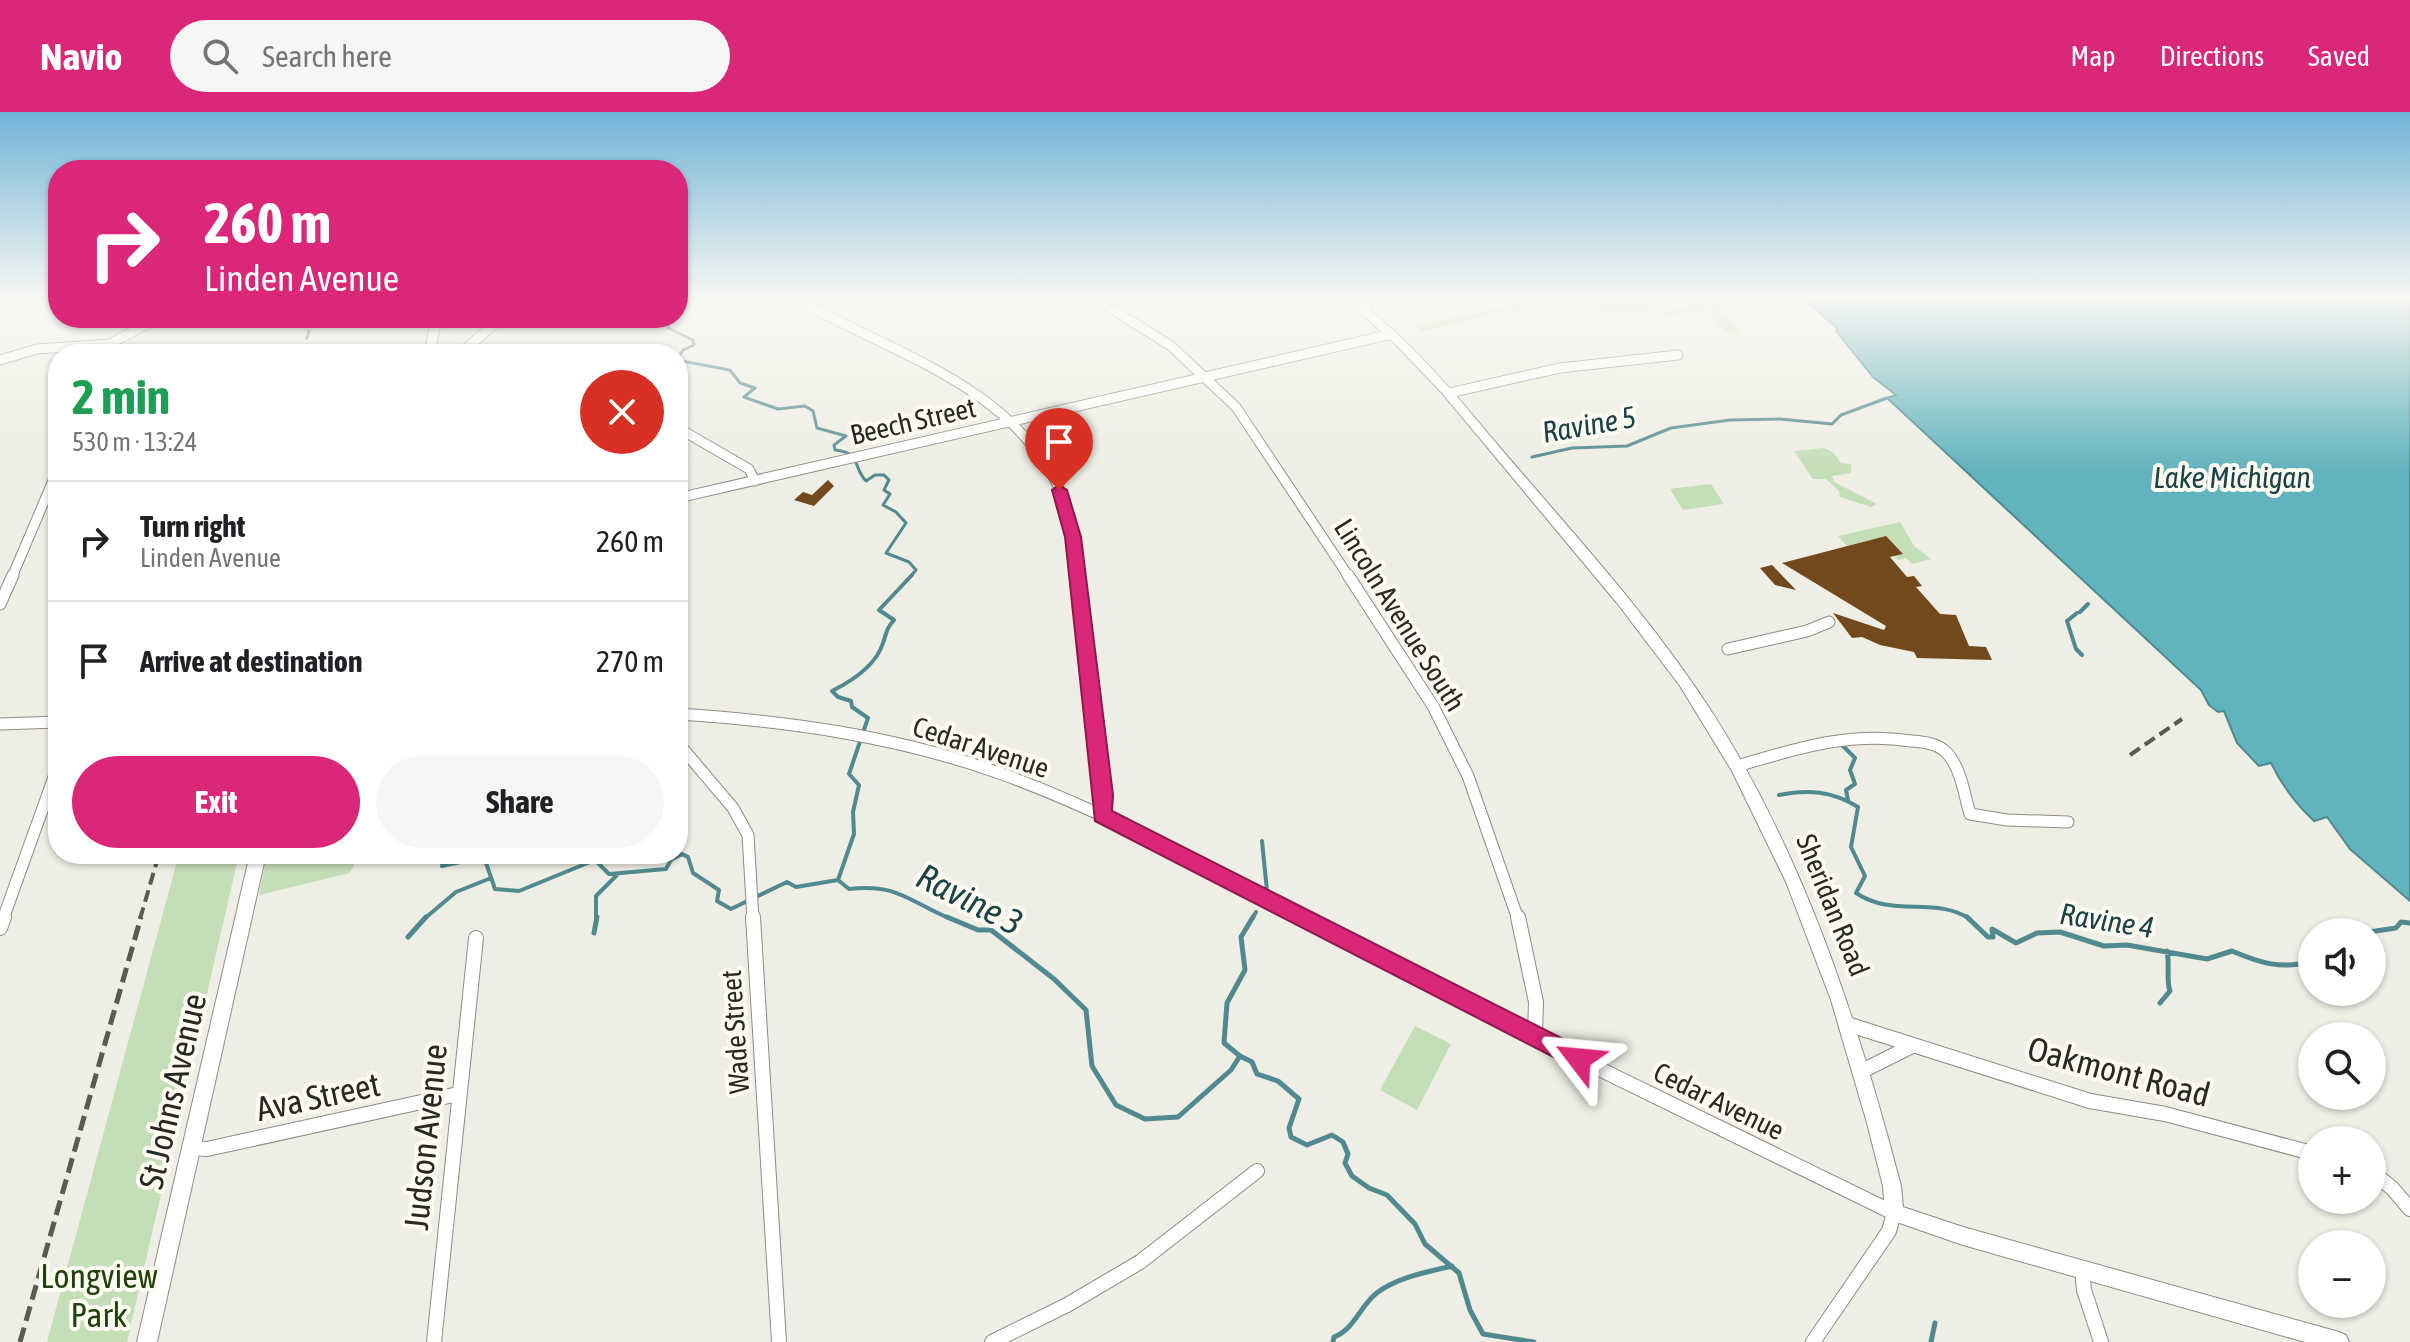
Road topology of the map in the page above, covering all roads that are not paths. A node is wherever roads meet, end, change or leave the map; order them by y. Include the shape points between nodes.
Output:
1 (909, 356) edge
2 (1185, 356) edge
3 (1294, 356) edge
4 (1414, 356) edge
5 (1665, 356) edge
6 (1208, 376) junction
7 (1449, 393) junction
8 (1012, 421) junction
9 (688, 434) edge
10 (755, 481) junction
11 (48, 492) edge
12 (688, 496) edge
13 (0, 604) edge
14 (1829, 622) dead end
15 (1728, 649) dead end
16 (688, 715) edge
17 (48, 722) edge
18 (0, 724) edge
19 (688, 758) edge
20 (1737, 766) junction
21 (48, 794) edge
22 (1102, 815) junction
23 (2068, 822) dead end
24 (256, 864) edge
25 (0, 928) edge
26 (476, 938) dead end
27 (1850, 1025) junction
28 (1535, 1035) junction
29 (1912, 1046) junction
30 (1864, 1070) junction
31 (458, 1094) junction
32 (190, 1148) junction
33 (2298, 1149) edge
34 (1257, 1171) dead end
35 (2386, 1183) edge
36 (2410, 1209) edge
37 (1894, 1213) junction
38 (2082, 1269) junction
39 (147, 1342) edge
40 (434, 1342) edge
41 (779, 1342) edge
42 (992, 1342) edge
43 (1813, 1342) edge
44 (2101, 1342) edge
45 (2339, 1342) edge

1 - 8 street via 973,388
2 - 6 street, Lincoln Avenue South
3 - 6 street, Beech Street
4 - 7 street, Sheridan Road
5 - 7 street via 1560,368
6 - 8 street, Beech Street
6 - 28 street, Lincoln Avenue South via 1262,443 1402,656 1461,762 1515,904 1536,1002
7 - 20 street, Sheridan Road via 1643,625
8 - 10 street, Beech Street
8 - 22 street via 1051,472 1069,516 1104,795
9 - 10 street via 749,469
10 - 12 street, Beech Street
11 - 13 street
14 - 15 street
16 - 22 street, Cedar Avenue via 817,728 903,745 999,773
17 - 18 street
19 - 41 street, Wade Street via 734,805 748,835
20 - 23 street via 1843,736 1901,738 1944,751 1970,814
20 - 27 street, Sheridan Road via 1785,856
21 - 25 street
22 - 28 street, Cedar Avenue
24 - 32 street, St Johns Avenue
26 - 31 street, Judson Avenue
27 - 29 street, Oakmont Road
27 - 30 street, Sheridan Road
28 - 37 street, Cedar Avenue
29 - 30 street
29 - 33 street, Oakmont Road via 2090,1101 2165,1114
30 - 37 street, Sheridan Road
31 - 32 street, Ava Street via 207,1149
31 - 40 street, Judson Avenue
32 - 39 street, St Johns Avenue
34 - 42 street via 1121,1275
35 - 36 street
37 - 38 street
37 - 43 street via 1889,1231
38 - 44 street
38 - 45 street

